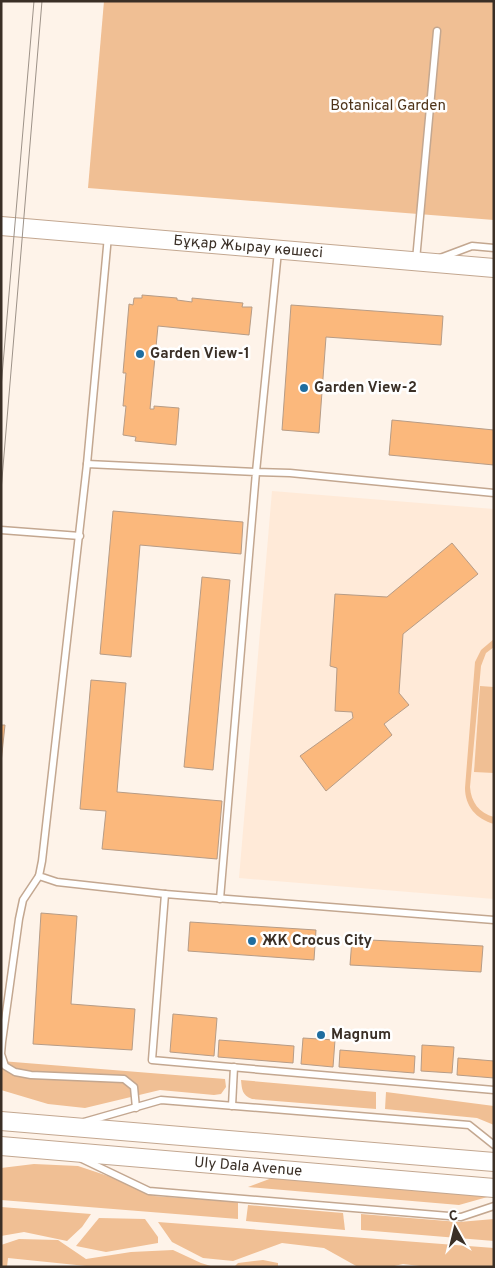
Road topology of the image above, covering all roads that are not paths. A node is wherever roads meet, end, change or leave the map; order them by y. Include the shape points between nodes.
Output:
1 (437, 31) dead end
2 (1, 226) edge
3 (108, 236) junction
4 (494, 248) edge
5 (278, 250) junction
6 (422, 262) junction
7 (494, 268) edge
8 (88, 464) junction
9 (256, 472) junction
10 (494, 493) edge
11 (1, 530) edge
12 (80, 536) junction
13 (39, 876) junction
14 (165, 894) junction
15 (220, 899) junction
16 (494, 920) edge
17 (234, 1067) junction
18 (494, 1090) edge
19 (232, 1106) junction
20 (136, 1108) junction
21 (1, 1121) edge
22 (67, 1127) junction
23 (494, 1145) edge
24 (1, 1146) edge
25 (65, 1151) junction
26 (494, 1162) edge
27 (494, 1188) edge
28 (494, 1206) edge

1 - 6 lane
2 - 3 main road, Бұқар Жырау көшесі
3 - 5 main road, Бұқар Жырау көшесі
3 - 8 lane
4 - 6 lane via 472,246
5 - 6 main road, Бұқар Жырау көшесі
5 - 9 lane
6 - 7 main road, Бұқар Жырау көшесі
8 - 9 lane
8 - 12 lane
9 - 10 lane
9 - 15 lane
11 - 12 lane
12 - 13 lane
13 - 14 lane via 57,882
13 - 20 lane via 23,900 19,918 2,1042 5,1066 31,1075 124,1079 134,1086
14 - 15 lane
14 - 17 lane via 152,1060
15 - 16 lane
17 - 18 lane
17 - 19 lane
19 - 20 lane via 161,1100
19 - 23 lane via 469,1125
20 - 22 lane
21 - 22 main road, Uly Dala Avenue
22 - 26 main road, Uly Dala Avenue
24 - 25 main road, Uly Dala Avenue
25 - 27 main road, Uly Dala Avenue
25 - 28 lane via 149,1191 461,1217

